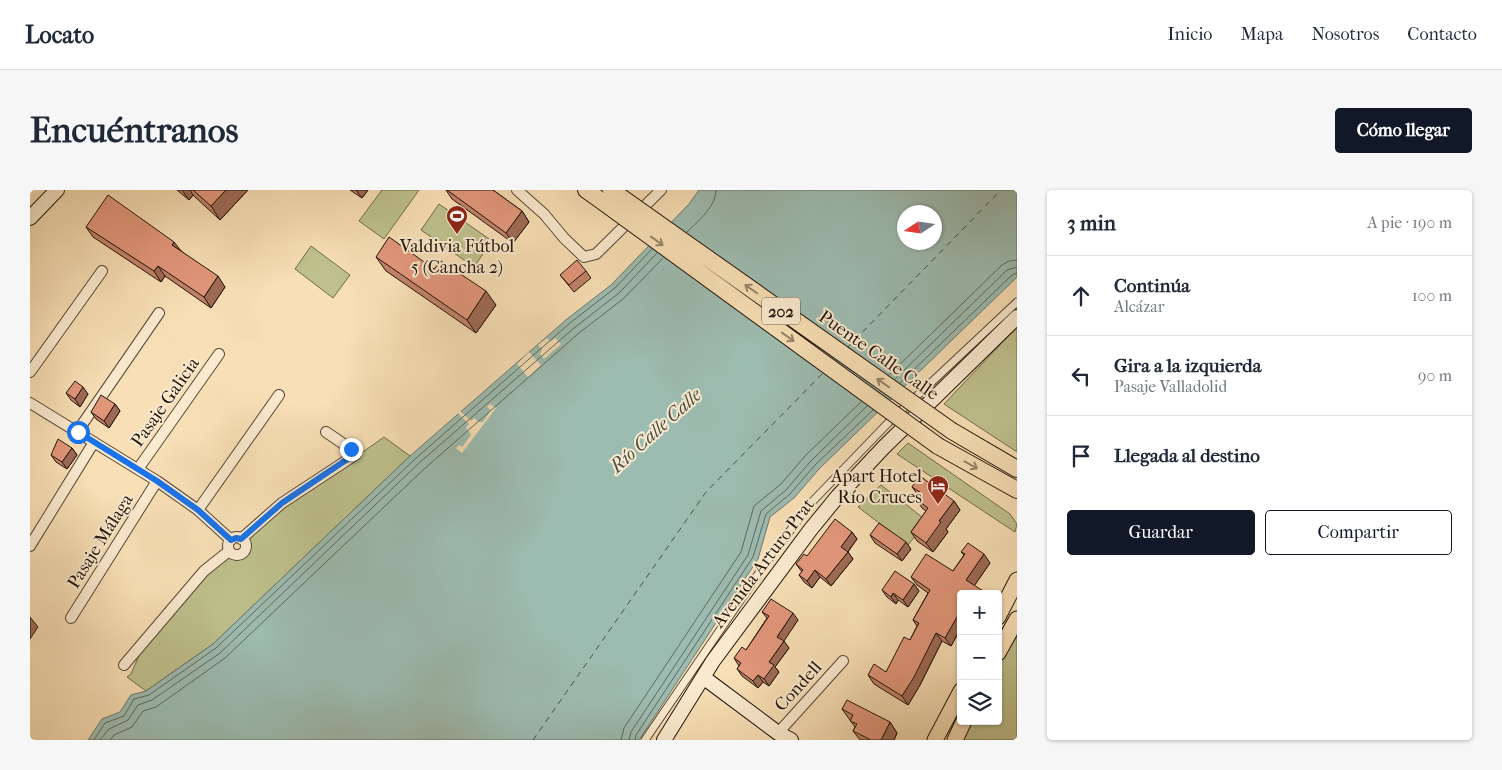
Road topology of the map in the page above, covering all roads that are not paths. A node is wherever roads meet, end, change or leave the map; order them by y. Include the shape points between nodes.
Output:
1 (57, 190) edge
2 (517, 190) edge
3 (586, 190) edge
4 (661, 190) edge
5 (607, 196) edge
6 (30, 218) edge
7 (102, 271) dead end
8 (1017, 302) edge
9 (158, 313) dead end
10 (1017, 317) edge
11 (219, 354) dead end
12 (30, 372) edge
13 (279, 395) dead end
14 (31, 407) edge
15 (78, 432) junction
16 (326, 432) dead end
17 (94, 442) junction
18 (138, 469) junction
19 (1017, 469) edge
20 (157, 481) junction
21 (1016, 491) edge
22 (198, 510) junction
23 (236, 540) junction
24 (30, 546) edge
25 (229, 551) junction
26 (1017, 580) edge
27 (1002, 609) edge
28 (71, 618) dead end
29 (1017, 619) edge
30 (1002, 647) edge
31 (843, 661) dead end
32 (124, 665) dead end
33 (703, 677) junction
34 (957, 699) edge
35 (962, 725) edge
36 (778, 733) junction
37 (645, 740) edge
38 (664, 740) edge
39 (791, 740) edge
40 (935, 740) edge
41 (955, 740) edge

1 - 6 main road
2 - 4 street via 584,257 596,254
3 - 5 highway, 202
19 -> 5 highway, Puente Calle Calle / 202, bridge via 952,431
5 -> 21 highway, 202, bridge via 938,446
7 - 12 street
8 - 37 street via 888,423 810,504 765,564
9 - 15 street
10 - 33 main road, Avenida Arturo Prat via 838,496
11 - 18 street, Pasaje Galicia
13 - 22 street
14 - 15 street
15 - 17 street
16 - 23 street via 355,454 282,503
17 - 18 street
17 - 24 street
18 - 20 street
20 - 22 street
20 - 28 street, Pasaje Málaga
22 - 23 street
23 - 25 street via 228,545
23 - 25 street via 245,547 243,552 236,555
25 - 32 street via 204,571
26 - 27 main road
29 - 30 main road
31 - 36 street, Condell
33 - 36 main road
33 - 38 main road, Avenida Arturo Prat
34 - 40 main road
35 - 41 main road
36 - 39 main road

